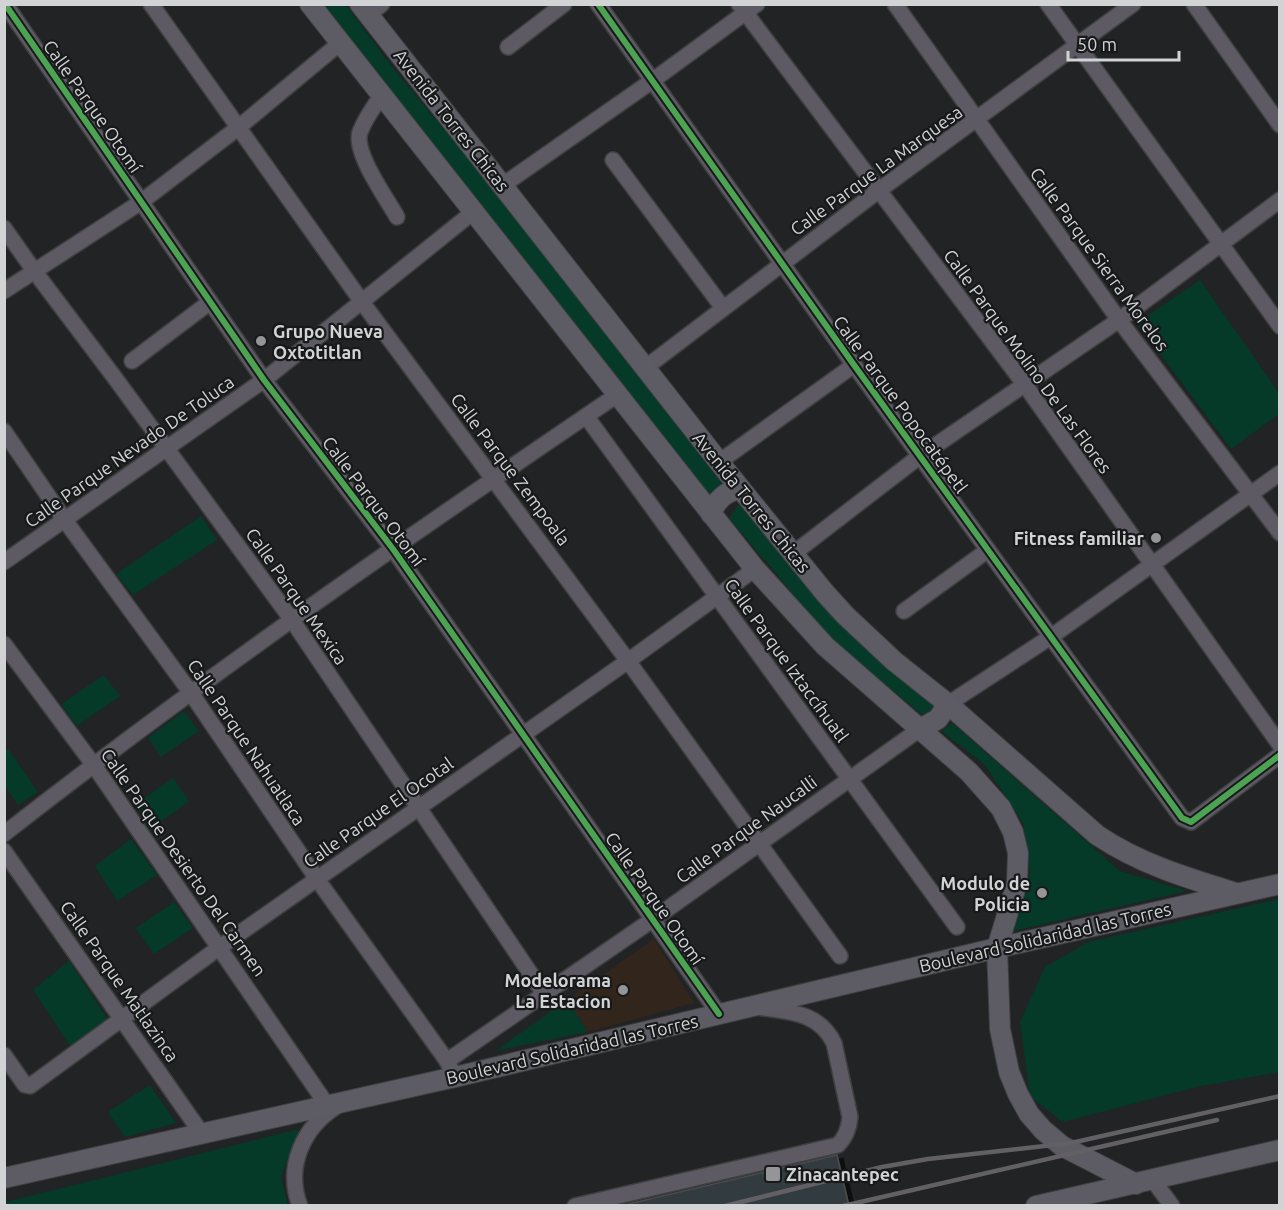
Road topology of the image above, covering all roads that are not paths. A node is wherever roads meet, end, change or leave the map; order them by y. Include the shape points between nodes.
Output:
1 (151, 4) edge
2 (310, 4) edge
3 (564, 4) edge
4 (598, 4) edge
5 (895, 4) edge
6 (1048, 4) edge
7 (1133, 4) edge
8 (1194, 4) edge
9 (6, 5) edge
10 (747, 7) edge
11 (370, 8) edge
12 (340, 43) junction
13 (508, 47) dead end
14 (1077, 47) junction
15 (652, 81) junction
16 (382, 95) junction
17 (977, 120) junction
18 (1280, 125) edge
19 (238, 127) junction
20 (613, 160) dead end
21 (503, 185) junction
22 (878, 191) junction
23 (1280, 200) edge
24 (141, 202) junction
25 (472, 213) junction
26 (397, 217) dead end
27 (4, 228) edge
28 (1221, 245) junction
29 (782, 264) junction
30 (35, 273) junction
31 (4, 291) edge
32 (210, 302) junction
33 (362, 302) junction
34 (723, 308) junction
35 (1119, 320) junction
36 (1280, 326) edge
37 (132, 361) dead end
38 (854, 365) junction
39 (645, 369) junction
40 (264, 380) junction
41 (1025, 386) junction
42 (617, 395) junction
43 (586, 416) junction
44 (4, 431) edge
45 (167, 449) junction
46 (920, 456) junction
47 (718, 462) junction
48 (1280, 472) edge
49 (495, 480) junction
50 (740, 489) junction
51 (1250, 494) junction
52 (711, 514) junction
53 (64, 519) junction
54 (1280, 533) edge
55 (393, 549) junction
56 (988, 550) junction
57 (794, 553) junction
58 (4, 562) edge
59 (1151, 566) junction
60 (754, 569) junction
61 (718, 597) junction
62 (904, 611) dead end
63 (292, 620) junction
64 (1052, 636) junction
65 (4, 644) edge
66 (628, 661) junction
67 (191, 693) junction
68 (948, 704) junction
69 (920, 729) junction
70 (522, 735) junction
71 (1280, 745) edge
72 (1280, 755) edge
73 (93, 764) junction
74 (849, 780) junction
75 (418, 808) junction
76 (4, 834) edge
77 (759, 844) junction
78 (4, 851) edge
79 (317, 879) junction
80 (1280, 884) edge
81 (1238, 893) junction
82 (652, 920) junction
83 (957, 927) dead end
84 (220, 947) junction
85 (997, 948) junction
86 (840, 956) dead end
87 (545, 995) junction
88 (752, 1006) junction
89 (719, 1014) junction
90 (122, 1017) junction
91 (4, 1055) edge
92 (451, 1069) junction
93 (336, 1103) junction
94 (202, 1134) junction
95 (1277, 1156) edge
96 (4, 1178) edge
97 (1144, 1182) junction
98 (300, 1206) edge
99 (575, 1206) edge
100 (1036, 1206) edge
101 (1172, 1206) edge

1 - 19 street, Calle Parque Zempoala
2 - 12 main road
3 - 13 street
4 - 15 street, Calle Parque Popocatépetl
5 - 17 street, Calle Parque Sierra Morelos
6 - 14 street
7 - 14 street, Calle Parque La Marquesa
8 - 18 street
9 - 24 street, Calle Parque Otomí
10 - 15 street
10 - 22 street, Calle Parque Molino De Las Flores
11 - 21 main road, Avenida Torres Chicas
12 - 16 main road
12 - 19 street
14 - 17 street, Calle Parque La Marquesa
14 - 28 street
15 - 21 street
15 - 29 street, Calle Parque Popocatépetl
16 - 25 main road
16 - 26 street via 359,133 359,141 368,168
17 - 22 street, Calle Parque La Marquesa
17 - 35 street, Calle Parque Sierra Morelos
19 - 24 street
19 - 33 street, Calle Parque Zempoala
20 - 34 street
21 - 39 main road, Avenida Torres Chicas
22 - 29 street, Calle Parque La Marquesa
22 - 41 street, Calle Parque Molino De Las Flores
23 - 28 street
24 - 30 street
24 - 32 street, Calle Parque Otomí
25 - 33 street, Calle Parque Nevado De Toluca
25 - 42 main road
27 - 30 street, Calle Parque Mexica
28 - 35 street
28 - 36 street
29 - 34 street, Calle Parque La Marquesa
29 - 38 street, Calle Parque Popocatépetl
30 - 31 street
30 - 45 street, Calle Parque Mexica
32 - 37 street
32 - 40 street, Calle Parque Otomí
33 - 40 street, Calle Parque Nevado De Toluca
33 - 49 street, Calle Parque Zempoala
34 - 39 street, Calle Parque La Marquesa
35 - 41 street
35 - 51 street, Calle Parque Sierra Morelos
38 - 46 street, Calle Parque Popocatépetl
38 - 47 street
39 - 47 main road, Avenida Torres Chicas
40 - 45 street, Calle Parque Nevado De Toluca
40 - 55 street, Calle Parque Otomí
41 - 46 street
41 - 59 street, Calle Parque Molino De Las Flores
42 - 43 street
42 - 52 main road
43 - 49 street
43 - 61 street, Calle Parque Iztaccíhuatl
44 - 53 street, Calle Parque Nahuatlaca
45 - 53 street, Calle Parque Nevado De Toluca
45 - 63 street, Calle Parque Mexica
46 - 56 street, Calle Parque Popocatépetl
46 - 57 street
47 - 50 main road, Avenida Torres Chicas
48 - 51 street
49 - 55 street
49 - 66 street, Calle Parque Zempoala
50 - 52 main road via 718,501
50 - 57 main road, Avenida Torres Chicas
51 - 54 street, Calle Parque Sierra Morelos
51 - 59 street
52 - 60 main road
53 - 58 street, Calle Parque Nevado De Toluca
53 - 67 street, Calle Parque Nahuatlaca
55 - 63 street
55 - 70 street, Calle Parque Otomí
56 - 62 street
56 - 64 street, Calle Parque Popocatépetl
57 - 68 main road, Avenida Torres Chicas via 845,615
59 - 64 street
59 - 71 street, Calle Parque Molino De Las Flores
60 - 61 street, Calle Parque El Ocotal
60 - 69 main road via 825,646
61 - 66 street, Calle Parque El Ocotal
61 - 74 street, Calle Parque Iztaccíhuatl
63 - 67 street
63 - 75 street, Calle Parque Mexica
64 - 68 street
64 - 72 street, Calle Parque Popocatépetl via 1182,819 1191,822
65 - 73 street, Calle Parque Desierto Del Carmen
66 - 70 street, Calle Parque El Ocotal
66 - 77 street, Calle Parque Zempoala
67 - 73 street
67 - 79 street, Calle Parque Nahuatlaca
68 - 69 main road via 938,719
68 - 81 main road, Avenida Torres Chicas via 1097,835 1150,864
69 - 74 street, Calle Parque Naucalli
69 - 85 main road via 969,771 1001,808 1013,832 1018,853 1017,883
70 - 75 street, Calle Parque El Ocotal
70 - 82 street, Calle Parque Otomí
73 - 76 street
73 - 84 street, Calle Parque Desierto Del Carmen
74 - 77 street, Calle Parque Naucalli
74 - 83 street, Calle Parque Iztaccíhuatl
75 - 79 street, Calle Parque El Ocotal
75 - 87 street, Calle Parque Mexica
77 - 82 street, Calle Parque Naucalli
77 - 86 street, Calle Parque Zempoala
78 - 90 street, Calle Parque Matlazinca
79 - 84 street, Calle Parque El Ocotal
79 - 92 street, Calle Parque Nahuatlaca
80 - 81 main road, Boulevard Solidaridad las Torres
81 - 85 main road, Boulevard Solidaridad las Torres
82 - 87 street, Calle Parque Naucalli
82 - 89 street, Calle Parque Otomí
84 - 90 street, Calle Parque El Ocotal
84 - 93 street, Calle Parque Desierto Del Carmen
85 - 88 main road, Boulevard Solidaridad las Torres
85 - 97 main road via 1000,1029 1009,1072 1029,1114 1062,1146
87 - 92 street, Calle Parque Naucalli
88 - 89 main road, Boulevard Solidaridad las Torres
88 - 99 street via 809,1017 830,1034 850,1117 849,1129 841,1142
89 - 92 main road, Boulevard Solidaridad las Torres
90 - 91 street, Calle Parque El Ocotal via 30,1086 25,1085
90 - 94 street, Calle Parque Matlazinca
92 - 93 main road, Boulevard Solidaridad las Torres
93 - 94 main road, Boulevard Solidaridad las Torres
93 - 98 street via 312,1126 299,1149 294,1175
94 - 96 main road, Boulevard Solidaridad las Torres
95 - 97 main road
97 - 100 main road
97 - 101 street

